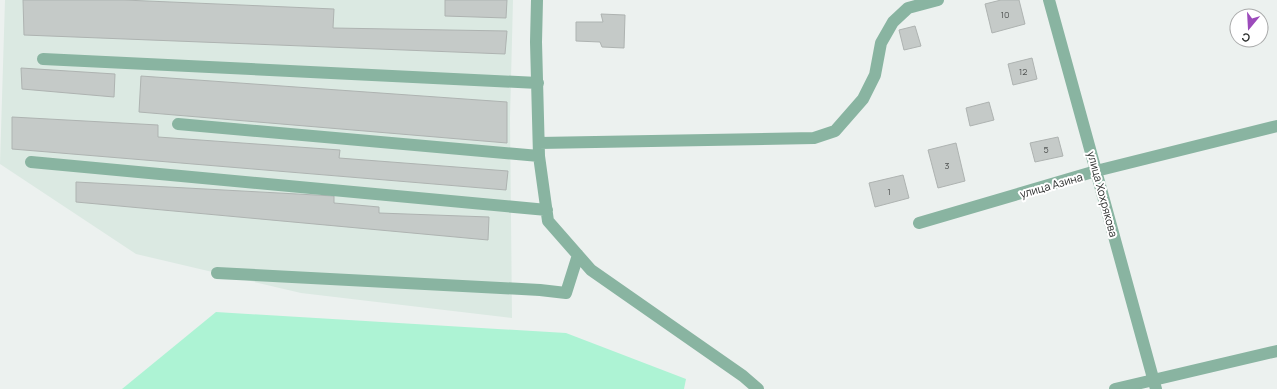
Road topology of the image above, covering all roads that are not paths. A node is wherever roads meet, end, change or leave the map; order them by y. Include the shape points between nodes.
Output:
1 (537, 0) edge
2 (938, 0) edge
3 (1049, 0) edge
4 (43, 59) dead end
5 (538, 83) junction
6 (178, 124) dead end
7 (1277, 126) edge
8 (539, 143) junction
9 (539, 156) junction
10 (31, 162) dead end
11 (1096, 171) junction
12 (547, 210) junction
13 (919, 223) dead end
14 (578, 255) junction
15 (217, 273) dead end
16 (1277, 350) edge
17 (1155, 384) edge
18 (758, 389) edge
19 (1115, 389) edge

1 - 5 street
2 - 8 street via 908,8 893,22 881,43 875,75 863,99 835,131 814,138
3 - 11 street, улица Хохрякова
4 - 5 street
5 - 8 street
6 - 9 street
7 - 11 street, улица Азина
8 - 9 street
9 - 12 street
10 - 12 street
11 - 13 street, улица Азина
11 - 17 street, улица Хохрякова
12 - 14 street via 548,221
14 - 15 street via 566,293
14 - 18 street via 591,270
16 - 17 street
17 - 19 street

